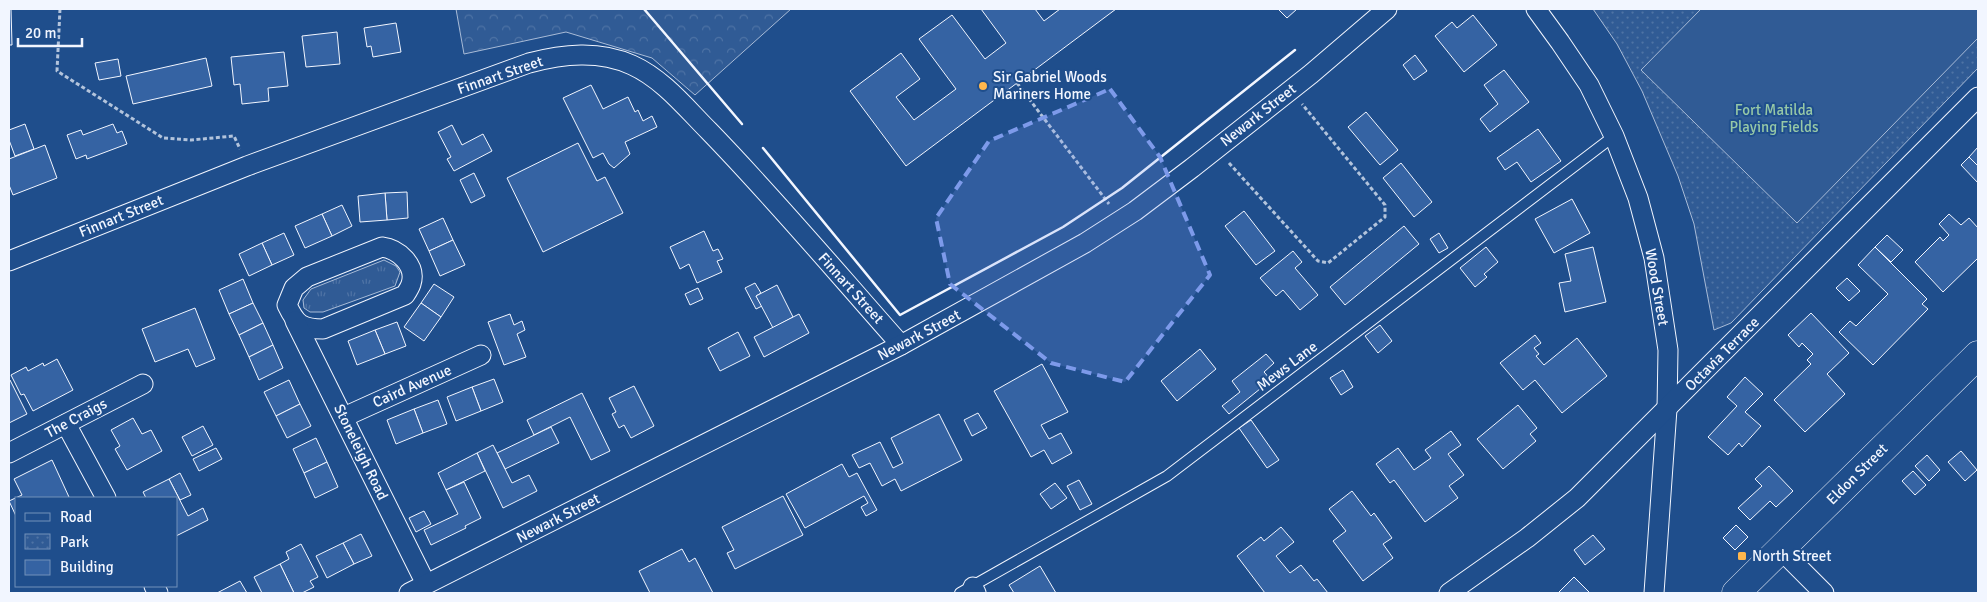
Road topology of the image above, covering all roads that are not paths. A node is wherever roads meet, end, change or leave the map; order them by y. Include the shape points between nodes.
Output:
1 (1387, 9) edge
2 (1536, 9) edge
3 (1978, 97) edge
4 (1614, 136) junction
5 (9, 261) edge
6 (295, 321) junction
7 (901, 345) junction
8 (481, 355) dead end
9 (1978, 355) edge
10 (143, 384) dead end
11 (1668, 409) junction
12 (344, 417) junction
13 (66, 424) junction
14 (9, 453) edge
15 (105, 497) edge
16 (1780, 550) junction
17 (426, 584) junction
18 (970, 591) edge
19 (409, 593) edge
20 (1449, 593) edge
21 (1654, 593) edge
22 (1736, 593) edge
23 (1824, 593) edge

1 - 7 street, Newark Street via 1290,90 1121,220 1022,280
2 - 4 street, Wood Street via 1588,85
3 - 11 street, Octavia Terrace
4 - 11 street, Wood Street via 1638,198 1654,258 1668,350
4 - 18 lane, Mews Lane via 1167,476
5 - 7 street, Finnart Street via 247,166 529,63 582,54 618,59 665,86 731,154
6 - 6 street, Stoneleigh Road via 308,329 323,329 405,294 411,284 411,270 406,260 390,248 382,247 307,277 294,288 287,305
6 - 12 street, Stoneleigh Road
7 - 17 street, Newark Street
8 - 12 street, Caird Avenue
9 - 16 main road, Eldon Street
10 - 13 street, The Craigs
11 - 20 street, Octavia Terrace via 1577,498
11 - 21 street, Wood Street
12 - 17 street, Stoneleigh Road
13 - 14 street, The Craigs
13 - 15 street
16 - 22 main road, Eldon Street
16 - 23 street
17 - 19 street, Newark Street

